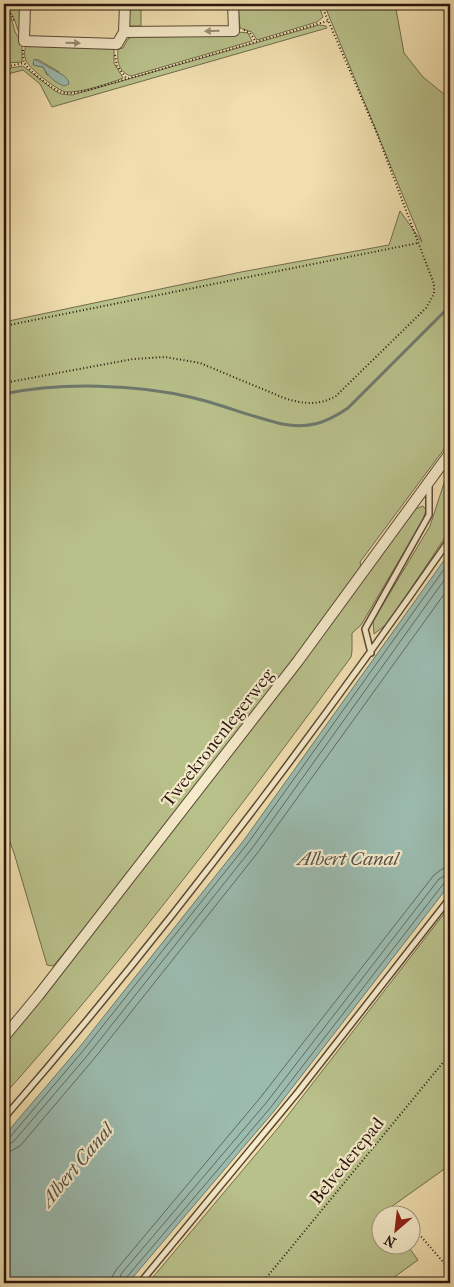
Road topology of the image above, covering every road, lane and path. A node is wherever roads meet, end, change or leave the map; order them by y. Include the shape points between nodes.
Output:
1 (25, 4) edge
2 (125, 4) edge
3 (233, 4) edge
4 (321, 4) edge
5 (328, 21) junction
6 (234, 31) junction
7 (124, 32) junction
8 (24, 41) junction
9 (256, 42) junction
10 (117, 44) junction
11 (24, 63) junction
12 (5, 66) edge
13 (127, 79) junction
14 (419, 243) junction
15 (4, 326) edge
16 (4, 383) edge
17 (450, 453) edge
18 (429, 483) junction
19 (450, 539) edge
20 (371, 653) junction
21 (450, 898) edge
22 (4, 1038) edge
23 (450, 1054) edge
24 (4, 1118) edge
25 (422, 1238) edge
26 (450, 1270) edge
27 (140, 1283) edge
28 (262, 1283) edge

1 - 8 street
2 - 7 street
3 - 6 street
4 - 5 path
5 - 9 path
5 - 14 path via 376,131
6 -> 7 street
6 - 9 path via 250,33
7 - 10 street
8 -> 10 street
8 - 11 path
9 - 13 path
10 - 13 path via 115,60
11 - 12 path
11 - 13 path via 54,88 67,94
14 - 15 path
14 - 16 path via 434,284 429,305 336,396 325,401 313,404 294,402 200,363 165,357 133,358
17 - 18 street, Tweekronenlegerweg
18 - 20 lane via 429,515 365,629
18 - 22 street, Tweekronenlegerweg via 298,661
19 - 20 lane
20 - 24 lane via 220,855 70,1042
21 - 27 lane via 298,1092
23 - 28 path, Belvederepad
25 - 26 path

